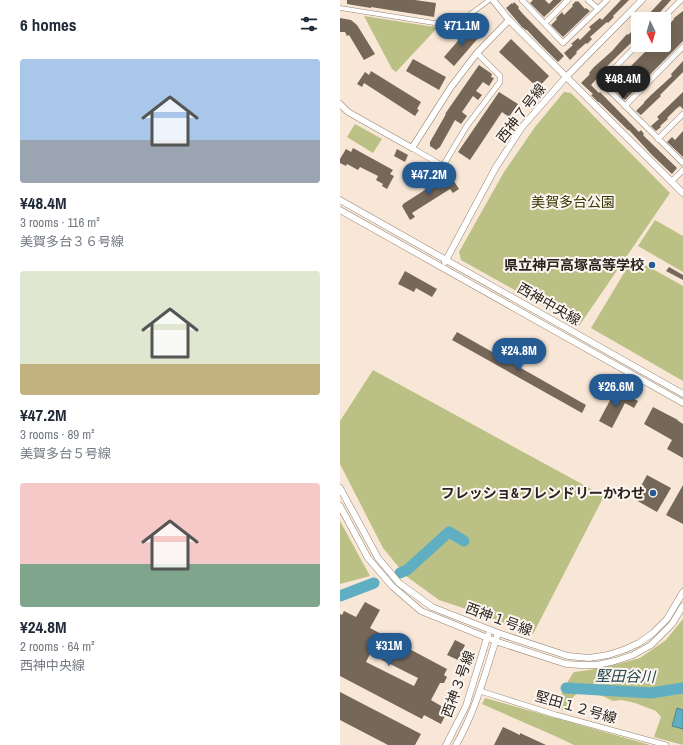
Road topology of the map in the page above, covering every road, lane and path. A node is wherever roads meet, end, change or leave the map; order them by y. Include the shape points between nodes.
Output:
1 (522, 0) edge
2 (568, 0) edge
3 (588, 0) edge
4 (607, 0) edge
5 (642, 0) edge
6 (681, 0) edge
7 (490, 1) edge
8 (340, 8) edge
9 (598, 9) junction
10 (669, 12) edge
11 (509, 20) junction
12 (545, 23) junction
13 (683, 47) edge
14 (631, 51) edge
15 (477, 53) junction
16 (566, 77) junction
17 (340, 104) edge
18 (625, 106) junction
19 (683, 114) edge
20 (658, 139) junction
21 (412, 148) junction
22 (683, 163) edge
23 (683, 170) edge
24 (671, 182) junction
25 (683, 193) edge
26 (340, 200) edge
27 (340, 210) edge
28 (446, 260) junction
29 (442, 268) junction
30 (683, 394) edge
31 (683, 403) edge
32 (340, 488) edge
33 (340, 506) edge
34 (683, 592) edge
35 (683, 606) edge
36 (490, 629) junction
37 (498, 632) junction
38 (487, 638) junction
39 (495, 641) junction
40 (480, 691) junction
41 (446, 745) edge
42 (456, 745) edge
43 (666, 745) edge

1 - 12 street
2 - 12 street
3 - 9 street
4 - 9 street
5 - 16 street, 西神７号線
6 - 10 street
7 - 8 street via 461,21 447,24
7 - 11 street
9 - 12 street via 563,43
11 - 15 street
11 - 16 street
13 - 18 street
14 - 18 street via 601,82
15 - 21 street via 451,87
15 - 21 street via 500,76 500,82 466,127 444,166
16 - 24 street
16 - 28 street, 西神７号線 via 522,127 496,167
17 - 21 street via 348,112
18 - 20 street
19 - 20 street
20 - 22 street
23 - 24 street
24 - 25 street
26 - 28 street, 西神中央線
27 - 29 street, 西神中央線
28 - 29 street, 西神７号線
28 - 30 street, 西神中央線
29 - 31 street, 西神中央線
32 - 36 street, 西神１号線 via 378,558 399,583 432,607
33 - 38 street, 西神１号線 via 368,558 392,586 421,611
34 - 37 street, 西神１号線 via 667,619 653,633 639,643 608,655 589,658 568,656
35 - 39 street, 西神１号線 via 672,624 651,644 633,655 597,665 566,664
36 - 37 street, 西神１号線
36 - 38 street, 西神３号線
37 - 39 street, 西神３号線
38 - 39 street, 西神１号線
38 - 41 street, 西神３号線 via 466,706
39 - 40 street, 西神３号線
40 - 42 street, 西神３号線
40 - 43 street, 堅田１２号線

